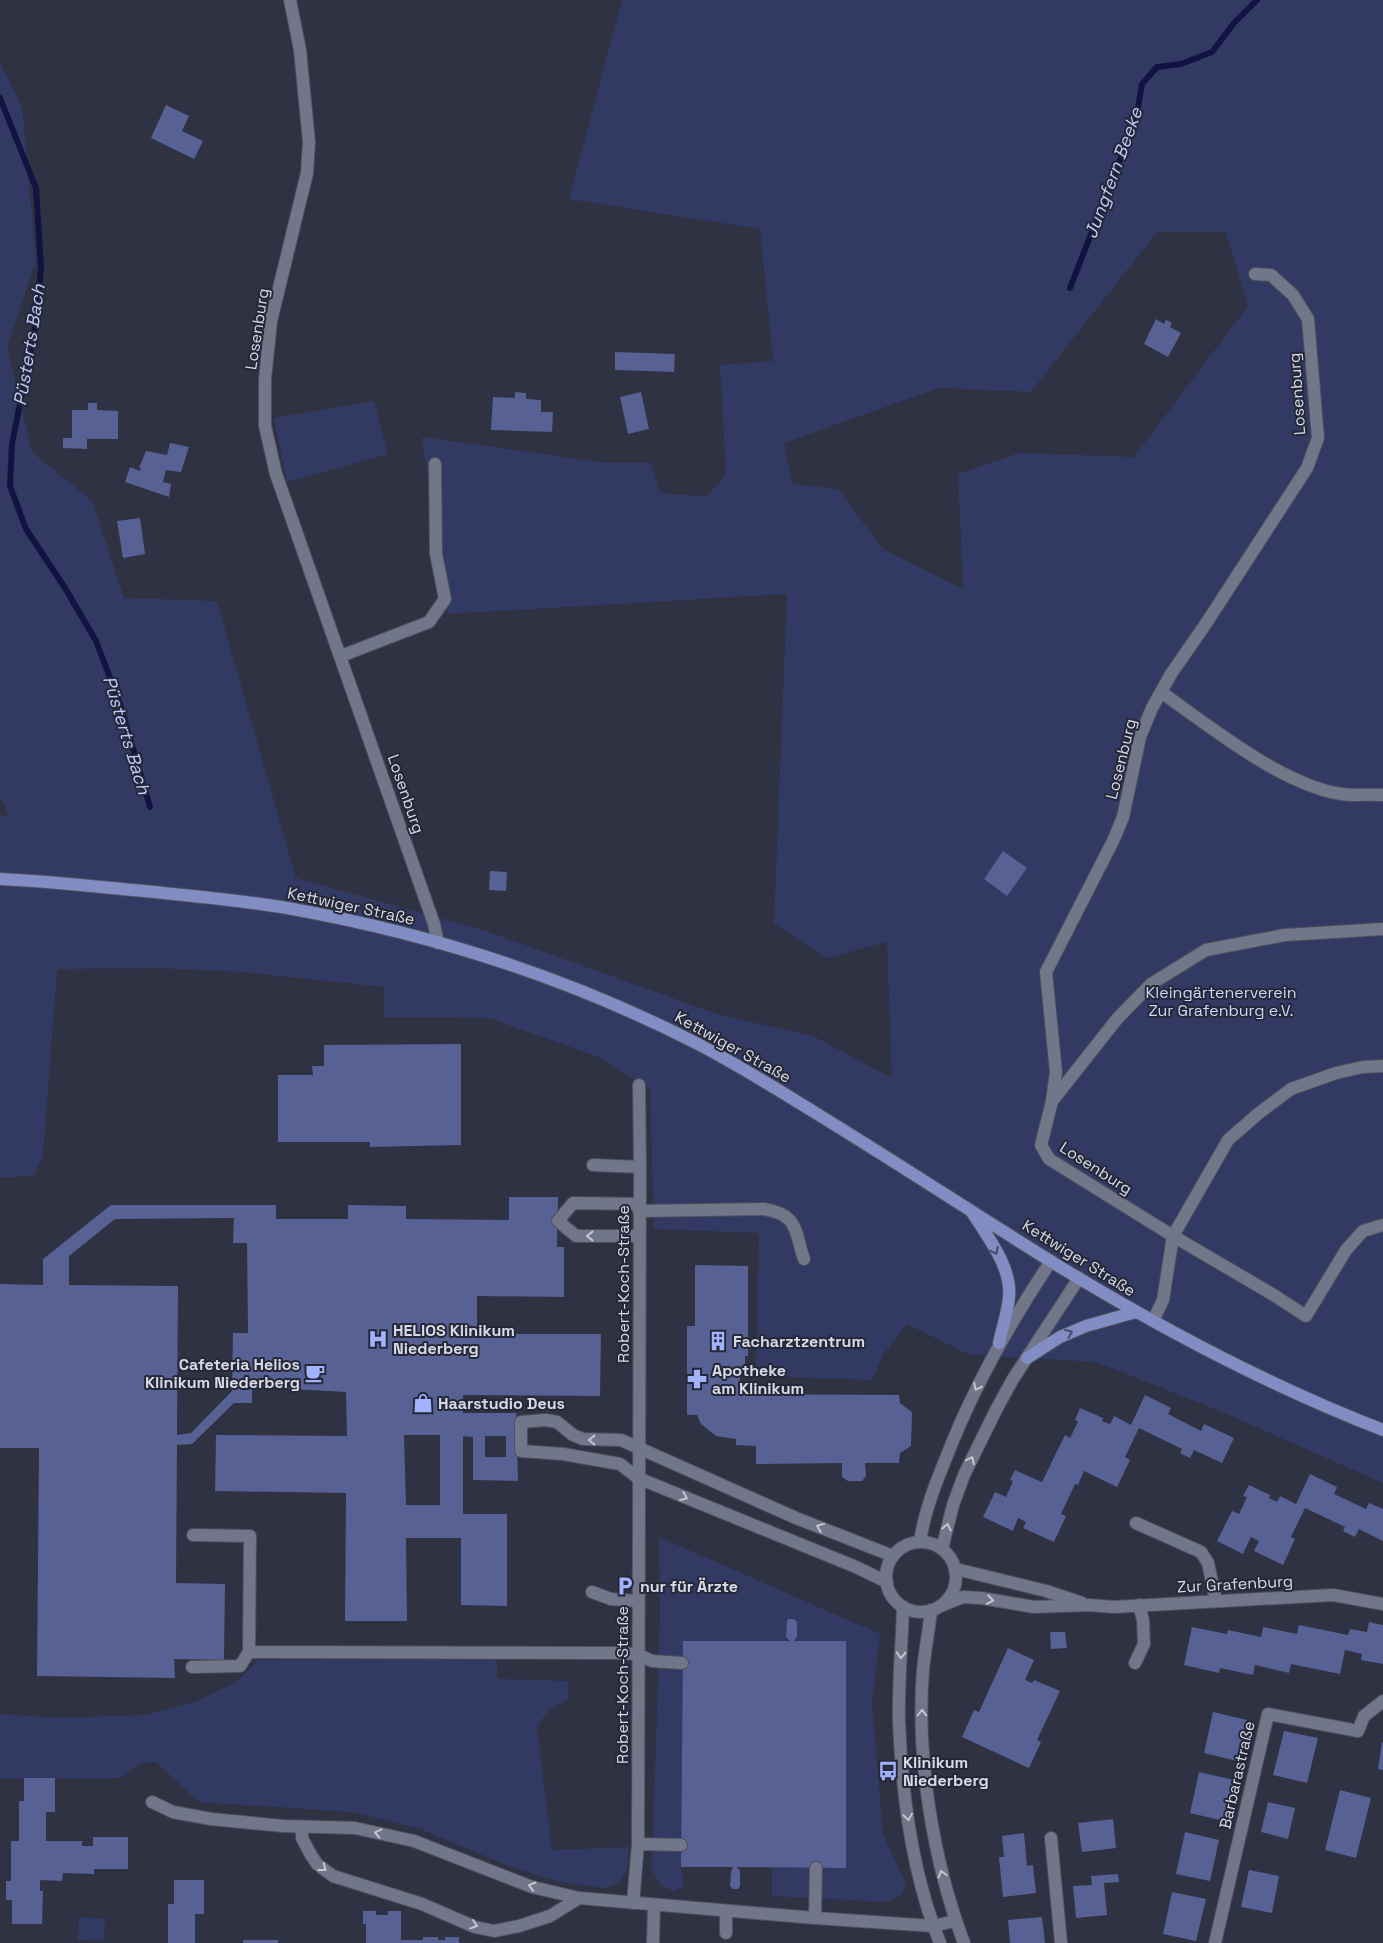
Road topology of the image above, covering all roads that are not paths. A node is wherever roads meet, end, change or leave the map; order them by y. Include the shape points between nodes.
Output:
1 (290, 0) edge
2 (1255, 274) dead end
3 (435, 464) dead end
4 (341, 656) junction
5 (1161, 692) junction
6 (1383, 795) edge
7 (0, 879) edge
8 (1383, 929) edge
9 (438, 943) junction
10 (1383, 1066) edge
11 (639, 1085) dead end
12 (1052, 1101) junction
13 (594, 1165) dead end
14 (640, 1167) junction
15 (639, 1208) junction
16 (970, 1209) junction
17 (1383, 1225) edge
18 (639, 1236) junction
19 (1173, 1236) junction
20 (804, 1259) dead end
21 (1051, 1261) junction
22 (1079, 1278) junction
23 (1136, 1312) junction
24 (1153, 1321) junction
25 (999, 1343) junction
26 (1027, 1358) junction
27 (1383, 1430) edge
28 (639, 1447) junction
29 (638, 1478) junction
30 (1136, 1523) dead end
31 (193, 1535) dead end
32 (920, 1542) junction
33 (942, 1549) junction
34 (893, 1556) junction
35 (956, 1569) junction
36 (887, 1582) junction
37 (592, 1592) dead end
38 (638, 1601) junction
39 (1216, 1601) junction
40 (1383, 1604) edge
41 (1089, 1605) junction
42 (1139, 1605) junction
43 (903, 1607) junction
44 (937, 1607) junction
45 (249, 1652) junction
46 (638, 1654) junction
47 (682, 1663) dead end
48 (1136, 1663) dead end
49 (192, 1667) dead end
50 (1383, 1701) edge
51 (152, 1802) dead end
52 (302, 1827) junction
53 (1051, 1838) dead end
54 (638, 1844) junction
55 (681, 1845) dead end
56 (816, 1868) dead end
57 (579, 1898) junction
58 (634, 1903) junction
59 (654, 1905) junction
60 (726, 1911) junction
61 (815, 1918) junction
62 (955, 1921) junction
63 (933, 1926) junction
64 (726, 1933) dead end
65 (653, 1943) edge
66 (940, 1943) edge
67 (964, 1943) edge
68 (1061, 1943) edge
69 (1215, 1943) edge

1 - 4 street, Losenburg via 300,50 309,142 307,173 272,321 265,379 265,426 276,474
2 - 5 street, Losenburg via 1271,275 1293,295 1308,319 1318,438 1307,468
3 - 4 street via 436,554 445,599 429,622
4 - 9 street, Losenburg
5 - 6 street via 1294,780 1340,794
5 - 12 street, Losenburg via 1140,737 1123,817 1046,972 1056,1072
7 - 9 main road, Kettwiger Straße via 207,897 284,908 385,928
8 - 12 street via 1285,935 1206,950 1151,984 1118,1019
9 - 16 main road, Kettwiger Straße via 578,991 699,1044
10 - 19 street via 1336,1073 1291,1089 1258,1113 1228,1140
11 - 14 street, Robert-Koch-Straße
12 - 19 street, Losenburg via 1041,1145 1049,1159
13 - 14 street
14 - 15 street, Robert-Koch-Straße
15 - 18 street, Robert-Koch-Straße
18 -> 15 street via 576,1236 558,1221 573,1203
15 - 20 street via 777,1211 794,1224
16 - 21 main road, Kettwiger Straße
16 -> 25 main road via 1007,1275 1009,1296
17 - 19 street, Losenburg via 1363,1231 1346,1250 1306,1316
18 - 28 street, Robert-Koch-Straße
19 - 24 street via 1163,1300
21 - 22 main road, Kettwiger Straße
21 - 25 street
22 - 23 main road, Kettwiger Straße
22 - 26 street
23 - 24 main road, Kettwiger Straße
26 -> 23 main road via 1060,1336
24 - 27 main road, Kettwiger Straße via 1273,1383
25 -> 32 street via 960,1423 927,1511
33 -> 26 street via 952,1505 964,1475 1012,1379
28 - 29 street, Robert-Koch-Straße
28 -> 29 street via 621,1440 582,1439 557,1422 521,1422 521,1451 620,1464
34 -> 28 street via 796,1518
29 -> 36 street
29 - 38 street, Robert-Koch-Straße
30 - 39 street via 1201,1552 1208,1563
31 - 45 street via 250,1536
32 - 33 street via 932,1543
32 - 34 street via 901,1548
33 - 35 street
34 - 36 street via 887,1568
35 - 41 street, Zur Grafenburg
35 - 44 street via 952,1594
36 - 43 street via 892,1596
37 - 38 street via 611,1599
38 - 46 street, Robert-Koch-Straße
39 - 40 street, Zur Grafenburg via 1333,1595
39 - 42 street, Zur Grafenburg
41 - 42 street, Zur Grafenburg
44 -> 41 street, Zur Grafenburg via 963,1597 1034,1608
42 - 48 street via 1144,1644
43 - 44 street via 917,1611
43 -> 63 street via 899,1720 903,1786 915,1860
62 -> 44 street via 940,1866 926,1779 922,1716 923,1671
45 - 46 street
45 - 49 street via 240,1666
46 - 47 street via 652,1661
46 - 54 street, Robert-Koch-Straße
50 - 69 street, Barbarastraße via 1364,1716 1358,1731 1268,1714
51 - 52 street via 173,1812 211,1819
57 -> 52 street via 523,1884 414,1841 355,1828
52 -> 57 street via 302,1838 316,1864 333,1876 422,1904 476,1927 494,1931 519,1926 550,1916
53 - 68 street
54 - 55 street
54 - 58 street, Robert-Koch-Straße
56 - 61 street
57 - 58 street
58 - 59 street
59 - 60 street
59 - 65 street
60 - 61 street
60 - 64 street
61 - 63 street
62 - 63 street
62 - 67 street
63 - 66 street

